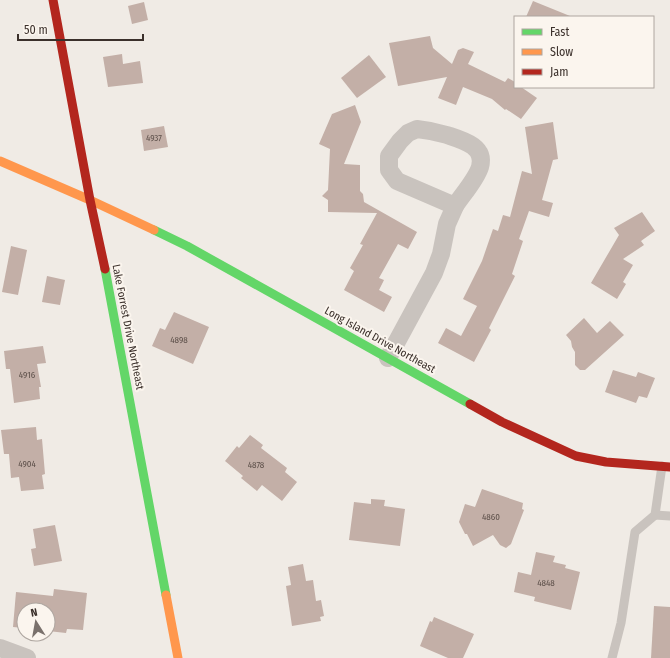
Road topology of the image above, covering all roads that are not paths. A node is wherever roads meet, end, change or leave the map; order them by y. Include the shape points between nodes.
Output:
1 (53, 0) edge
2 (0, 161) edge
3 (90, 200) junction
4 (455, 206) junction
5 (388, 358) junction
6 (666, 467) edge
7 (655, 515) junction
8 (670, 516) edge
9 (0, 648) edge
10 (27, 658) edge
11 (178, 658) edge
12 (612, 658) edge

1 - 3 street, Lake Forrest Drive Northeast
2 - 3 street, Long Island Drive Northeast
3 - 5 street, Long Island Drive Northeast via 187,246
3 - 11 street, Lake Forrest Drive Northeast via 102,250
4 - 4 street via 397,182 389,170 389,156 408,133 417,129 428,130 465,141 478,151 481,159 478,172
4 - 5 street via 447,224 434,273
5 - 6 street, Long Island Drive Northeast via 502,422 576,456 606,462
6 - 7 lane
7 - 8 lane
7 - 12 lane via 635,532 621,623
9 - 10 street

